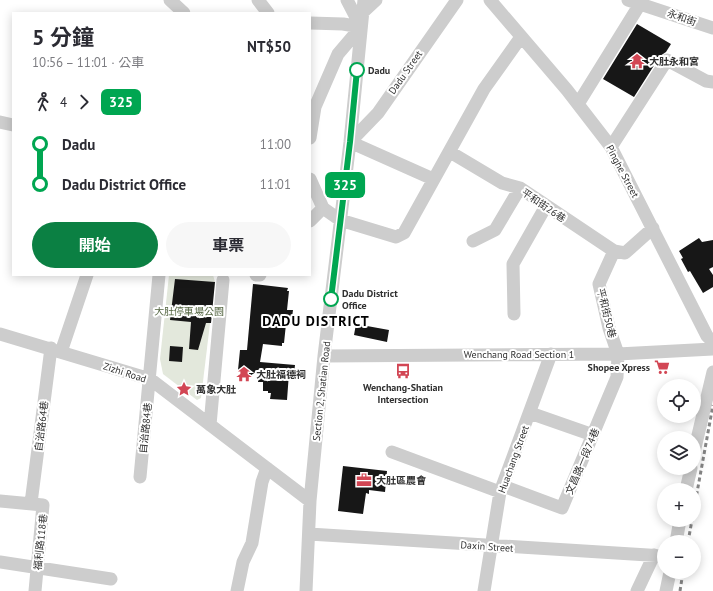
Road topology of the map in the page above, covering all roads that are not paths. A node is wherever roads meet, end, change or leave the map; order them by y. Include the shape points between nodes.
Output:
1 (170, 0) edge
2 (258, 0) edge
3 (347, 0) edge
4 (364, 0) edge
5 (376, 0) edge
6 (457, 0) edge
7 (490, 0) edge
8 (628, 0) edge
9 (653, 0) edge
10 (640, 4) junction
11 (664, 11) junction
12 (183, 12) edge
13 (267, 12) edge
14 (362, 13) junction
15 (311, 23) edge
16 (361, 26) junction
17 (713, 28) edge
18 (521, 37) junction
19 (713, 82) edge
20 (578, 104) junction
21 (312, 106) edge
22 (0, 122) edge
23 (311, 122) edge
24 (12, 125) edge
25 (350, 142) junction
26 (612, 147) junction
27 (450, 152) junction
28 (433, 179) junction
29 (311, 181) edge
30 (520, 188) junction
31 (546, 206) junction
32 (323, 208) junction
33 (311, 220) edge
34 (340, 220) junction
35 (653, 228) junction
36 (473, 241) dead end
37 (614, 251) junction
38 (87, 276) edge
39 (159, 276) edge
40 (225, 277) edge
41 (514, 314) dead end
42 (0, 334) edge
43 (713, 342) edge
44 (713, 349) edge
45 (56, 350) junction
46 (551, 354) junction
47 (618, 354) junction
48 (324, 356) junction
49 (713, 372) edge
50 (150, 379) junction
51 (530, 412) junction
52 (210, 425) junction
53 (699, 431) edge
54 (593, 435) junction
55 (392, 452) dead end
56 (267, 468) junction
57 (140, 477) dead end
58 (502, 489) junction
59 (0, 501) edge
60 (310, 501) junction
61 (32, 503) junction
62 (309, 534) junction
63 (492, 546) junction
64 (657, 555) edge
65 (657, 558) edge
66 (0, 562) edge
67 (37, 567) junction
68 (111, 578) dead end
69 (669, 579) edge
70 (35, 591) edge
71 (237, 591) edge
72 (306, 591) edge
73 (484, 591) edge
74 (637, 591) edge
75 (666, 591) edge

1 - 12 street
2 - 13 street
3 - 16 street
4 - 14 street, Section 2, Shatian Road
5 - 14 street
6 - 25 street, Dadu Street via 378,113
7 - 18 street, Pinghe Street
8 - 10 street, 永和街
9 - 11 street
10 - 11 street, 永和街
10 - 20 street
11 - 17 street, 永和街
14 - 16 street, Section 2, Shatian Road
15 - 16 street
16 - 21 street via 338,54
16 - 25 street, Section 2, Shatian Road
18 - 20 street, Pinghe Street
18 - 27 street via 484,89
19 - 26 street via 706,81 667,60
20 - 26 street, Pinghe Street
21 - 23 street
22 - 24 street
25 - 28 street
25 - 34 street, Section 2, Shatian Road
26 - 35 street, Pinghe Street
27 - 28 street
27 - 30 street, 平和街26巷 via 502,183
28 - 34 street via 404,233 396,237
29 - 32 street
30 - 31 street, 平和街26巷
30 - 36 street via 495,230
31 - 37 street, 平和街26巷
31 - 41 street via 513,264
32 - 33 street
32 - 34 street
34 - 48 street, Section 2, Shatian Road
35 - 37 street via 625,253
35 - 43 street, Pinghe Street via 707,336
37 - 47 street, 平和街50巷 via 600,284 609,328
38 - 45 street, 自治路64巷
39 - 50 street, 自治路84巷
40 - 52 street
42 - 45 street, Zizhi Road
44 - 47 street, Wenchang Road Section 1
45 - 50 street, Zizhi Road
45 - 61 street, 自治路64巷
46 - 47 street, Wenchang Road Section 1
46 - 48 street, Wenchang Road Section 1
46 - 51 street, Huachang Street
47 - 54 street, 文昌路一段74巷 via 617,377
48 - 60 street, Section 2, Shatian Road
49 - 53 street
50 - 52 street, Zizhi Road
50 - 57 street, 自治路84巷
51 - 54 street
51 - 58 street, Huachang Street
52 - 56 street, Zizhi Road
54 - 58 street, 文昌路一段74巷 via 562,508
55 - 58 street
56 - 60 street, Zizhi Road
56 - 71 street via 262,482 252,543 243,562
58 - 63 street, Huachang Street
59 - 61 street
60 - 62 street, Section 2, Shatian Road
61 - 67 street, 福利路118巷 via 43,505
62 - 63 street, Daxin Street
62 - 72 street, Section 2, Shatian Road
63 - 64 street, Daxin Street
63 - 73 street, Huachang Street
65 - 74 street
66 - 67 street
67 - 68 street
67 - 70 street, 福利路118巷
69 - 75 street

